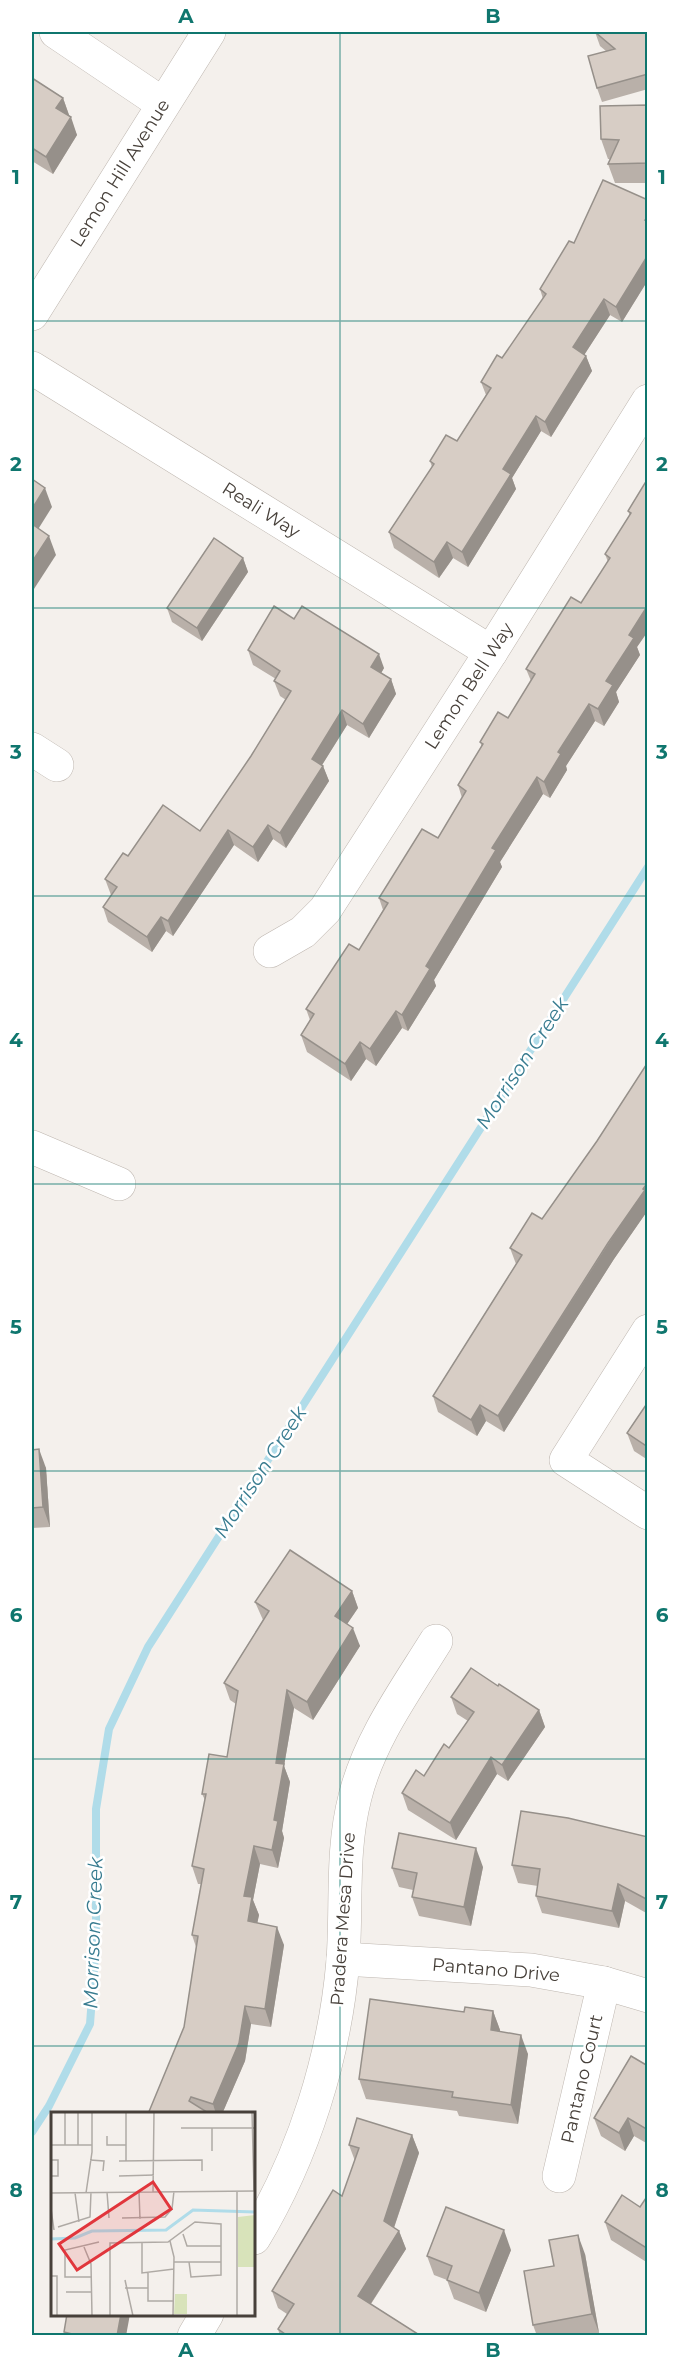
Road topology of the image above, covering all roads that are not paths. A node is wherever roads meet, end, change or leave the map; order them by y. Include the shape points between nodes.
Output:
1 (56, 32) edge
2 (210, 32) edge
3 (164, 104) junction
4 (32, 314) edge
5 (32, 368) edge
6 (648, 401) edge
7 (491, 652) junction
8 (270, 951) dead end
9 (32, 1147) edge
10 (119, 1184) dead end
11 (648, 1331) edge
12 (648, 1513) edge
13 (436, 1641) dead end
14 (343, 1959) junction
15 (604, 1983) junction
16 (648, 1996) edge
17 (559, 2175) dead end
18 (255, 2236) edge
19 (206, 2316) edge
20 (194, 2336) edge

1 - 3 street
2 - 3 street, Lemon Hill Avenue
3 - 4 street, Lemon Hill Avenue
5 - 7 street, Reali Way
6 - 7 street, Lemon Bell Way
7 - 8 street, Lemon Bell Way via 325,910 303,932
9 - 10 street
11 - 12 street via 566,1460
13 - 14 street, Pradera Mesa Drive via 387,1719 365,1763 345,1845
14 - 15 street, Pantano Drive via 531,1970
14 - 18 street, Pradera Mesa Drive via 336,2016 320,2083 294,2159
15 - 16 street, Pantano Drive
15 - 17 street, Pantano Court
19 - 20 street

